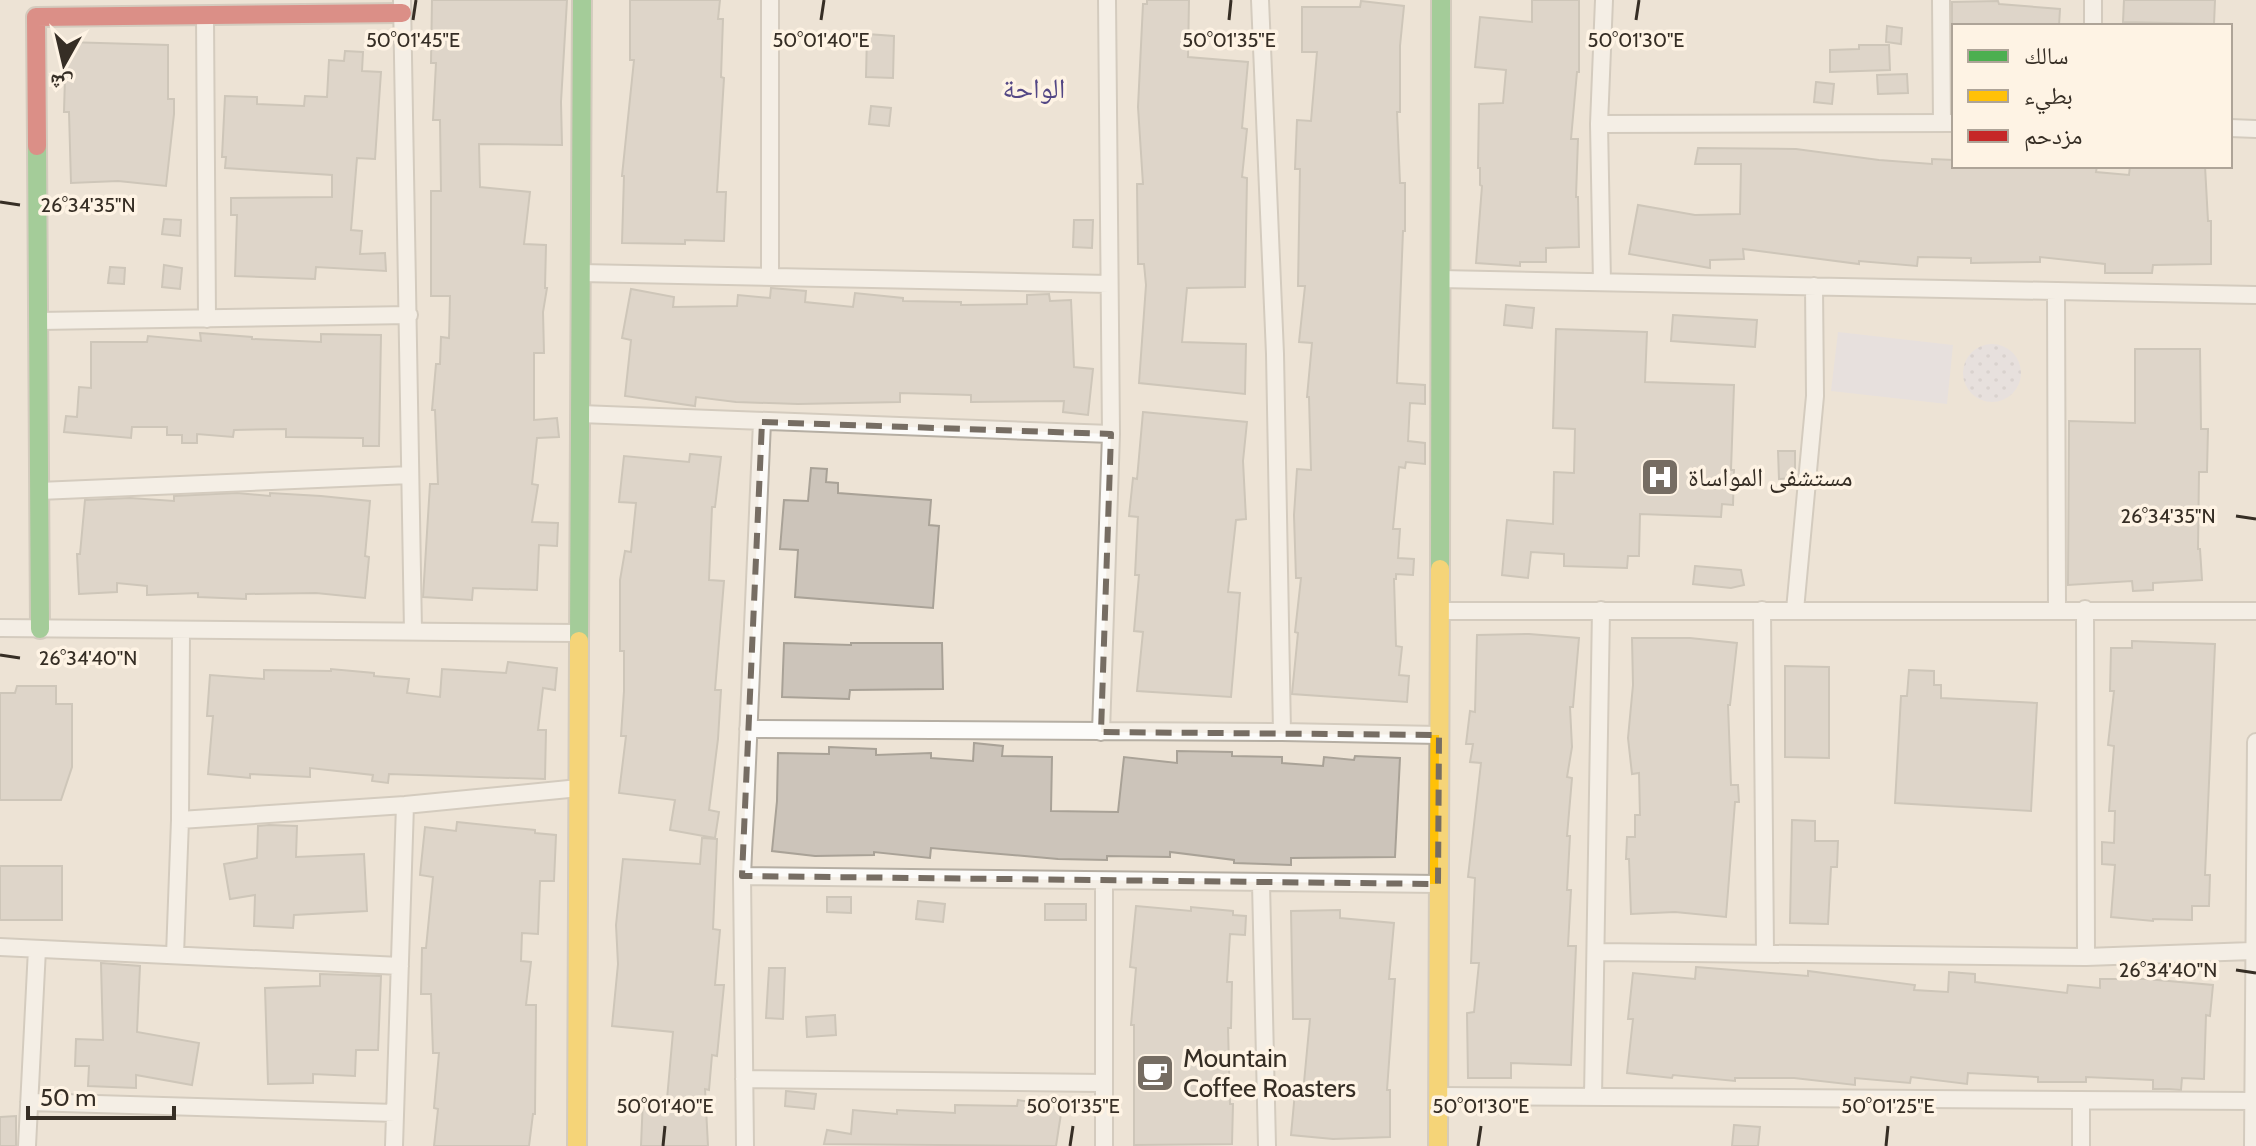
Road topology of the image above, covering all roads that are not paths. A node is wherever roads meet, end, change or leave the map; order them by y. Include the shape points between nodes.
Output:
1 (582, 0) edge
2 (770, 0) edge
3 (1107, 0) edge
4 (1260, 0) edge
5 (1441, 0) edge
6 (1604, 0) edge
7 (1941, 0) edge
8 (2093, 0) edge
9 (402, 6) edge
10 (36, 9) edge
11 (205, 16) junction
12 (2093, 24) edge
13 (1948, 123) edge
14 (1599, 124) junction
15 (2232, 128) edge
16 (2256, 129) edge
17 (581, 273) junction
18 (770, 277) junction
19 (1440, 279) junction
20 (1602, 282) junction
21 (1109, 284) junction
22 (1814, 286) junction
23 (2056, 291) junction
24 (2256, 295) edge
25 (409, 315) junction
26 (207, 319) junction
27 (39, 321) junction
28 (580, 414) junction
29 (762, 422) junction
30 (1111, 434) junction
31 (410, 475) junction
32 (39, 491) junction
33 (2057, 609) junction
34 (2085, 609) junction
35 (1601, 610) junction
36 (1762, 610) junction
37 (1795, 610) junction
38 (1439, 611) junction
39 (2256, 611) edge
40 (0, 628) edge
41 (40, 629) junction
42 (181, 630) junction
43 (413, 631) junction
44 (580, 633) junction
45 (748, 729) junction
46 (1101, 732) junction
47 (1282, 732) junction
48 (1439, 735) junction
49 (2256, 742) edge
50 (579, 788) junction
51 (405, 805) junction
52 (180, 820) junction
53 (742, 876) junction
54 (1104, 881) junction
55 (1261, 883) junction
56 (1438, 884) junction
57 (0, 947) edge
58 (37, 949) junction
59 (2252, 951) junction
60 (1596, 952) junction
61 (1765, 954) junction
62 (175, 955) junction
63 (2086, 957) junction
64 (400, 966) junction
65 (744, 1079) junction
66 (1104, 1083) junction
67 (1438, 1096) junction
68 (1593, 1097) junction
69 (2081, 1100) junction
70 (2253, 1101) junction
71 (29, 1102) junction
72 (395, 1113) junction
73 (27, 1146) edge
74 (394, 1146) edge
75 (577, 1146) edge
76 (745, 1146) edge
77 (1104, 1146) edge
78 (1267, 1146) edge
79 (1438, 1146) edge
80 (2081, 1146) edge
81 (2253, 1146) edge

1 - 17 street
2 - 18 street
3 - 21 street
4 - 47 street via 1275,354
5 - 19 street
6 - 14 street
7 - 13 street
8 - 12 street
9 - 11 street
9 - 25 street
10 - 11 street
10 - 27 street
11 - 26 street
13 - 14 street
14 - 20 street
15 - 16 street
17 - 18 street
17 - 28 street
18 - 21 street
19 - 20 street
19 - 38 street
20 - 22 street
21 - 30 street
22 - 23 street
22 - 37 street via 1815,396
23 - 24 street
23 - 33 street
25 - 26 street
25 - 31 street
26 - 27 street
27 - 32 street
28 - 29 street
28 - 44 street
29 - 30 street
29 - 45 street
30 - 46 street
31 - 32 street
31 - 43 street
32 - 41 street
33 - 34 street
33 - 37 street
34 - 39 street
34 - 63 street
35 - 36 street
35 - 38 street
35 - 60 street
36 - 37 street
36 - 61 street
38 - 48 street
40 - 41 street
41 - 42 street
42 - 43 street
42 - 52 street
43 - 44 street
44 - 50 street
45 - 46 street
45 - 53 street
46 - 47 street
47 - 48 street
48 - 56 street
49 - 59 street
50 - 51 street
50 - 75 street
51 - 52 street
51 - 64 street
52 - 62 street
53 - 54 street
53 - 65 street
54 - 55 street
54 - 66 street
55 - 56 street
55 - 78 street
56 - 67 street
57 - 58 street
58 - 62 street
58 - 71 street
59 - 63 street
59 - 70 street
60 - 61 street
60 - 68 street
61 - 63 street
62 - 64 street
64 - 72 street
65 - 66 street
65 - 76 street
66 - 77 street
67 - 68 street
67 - 79 street
68 - 69 street
69 - 70 street
69 - 80 street
70 - 81 street
71 - 72 street
71 - 73 street
72 - 74 street

